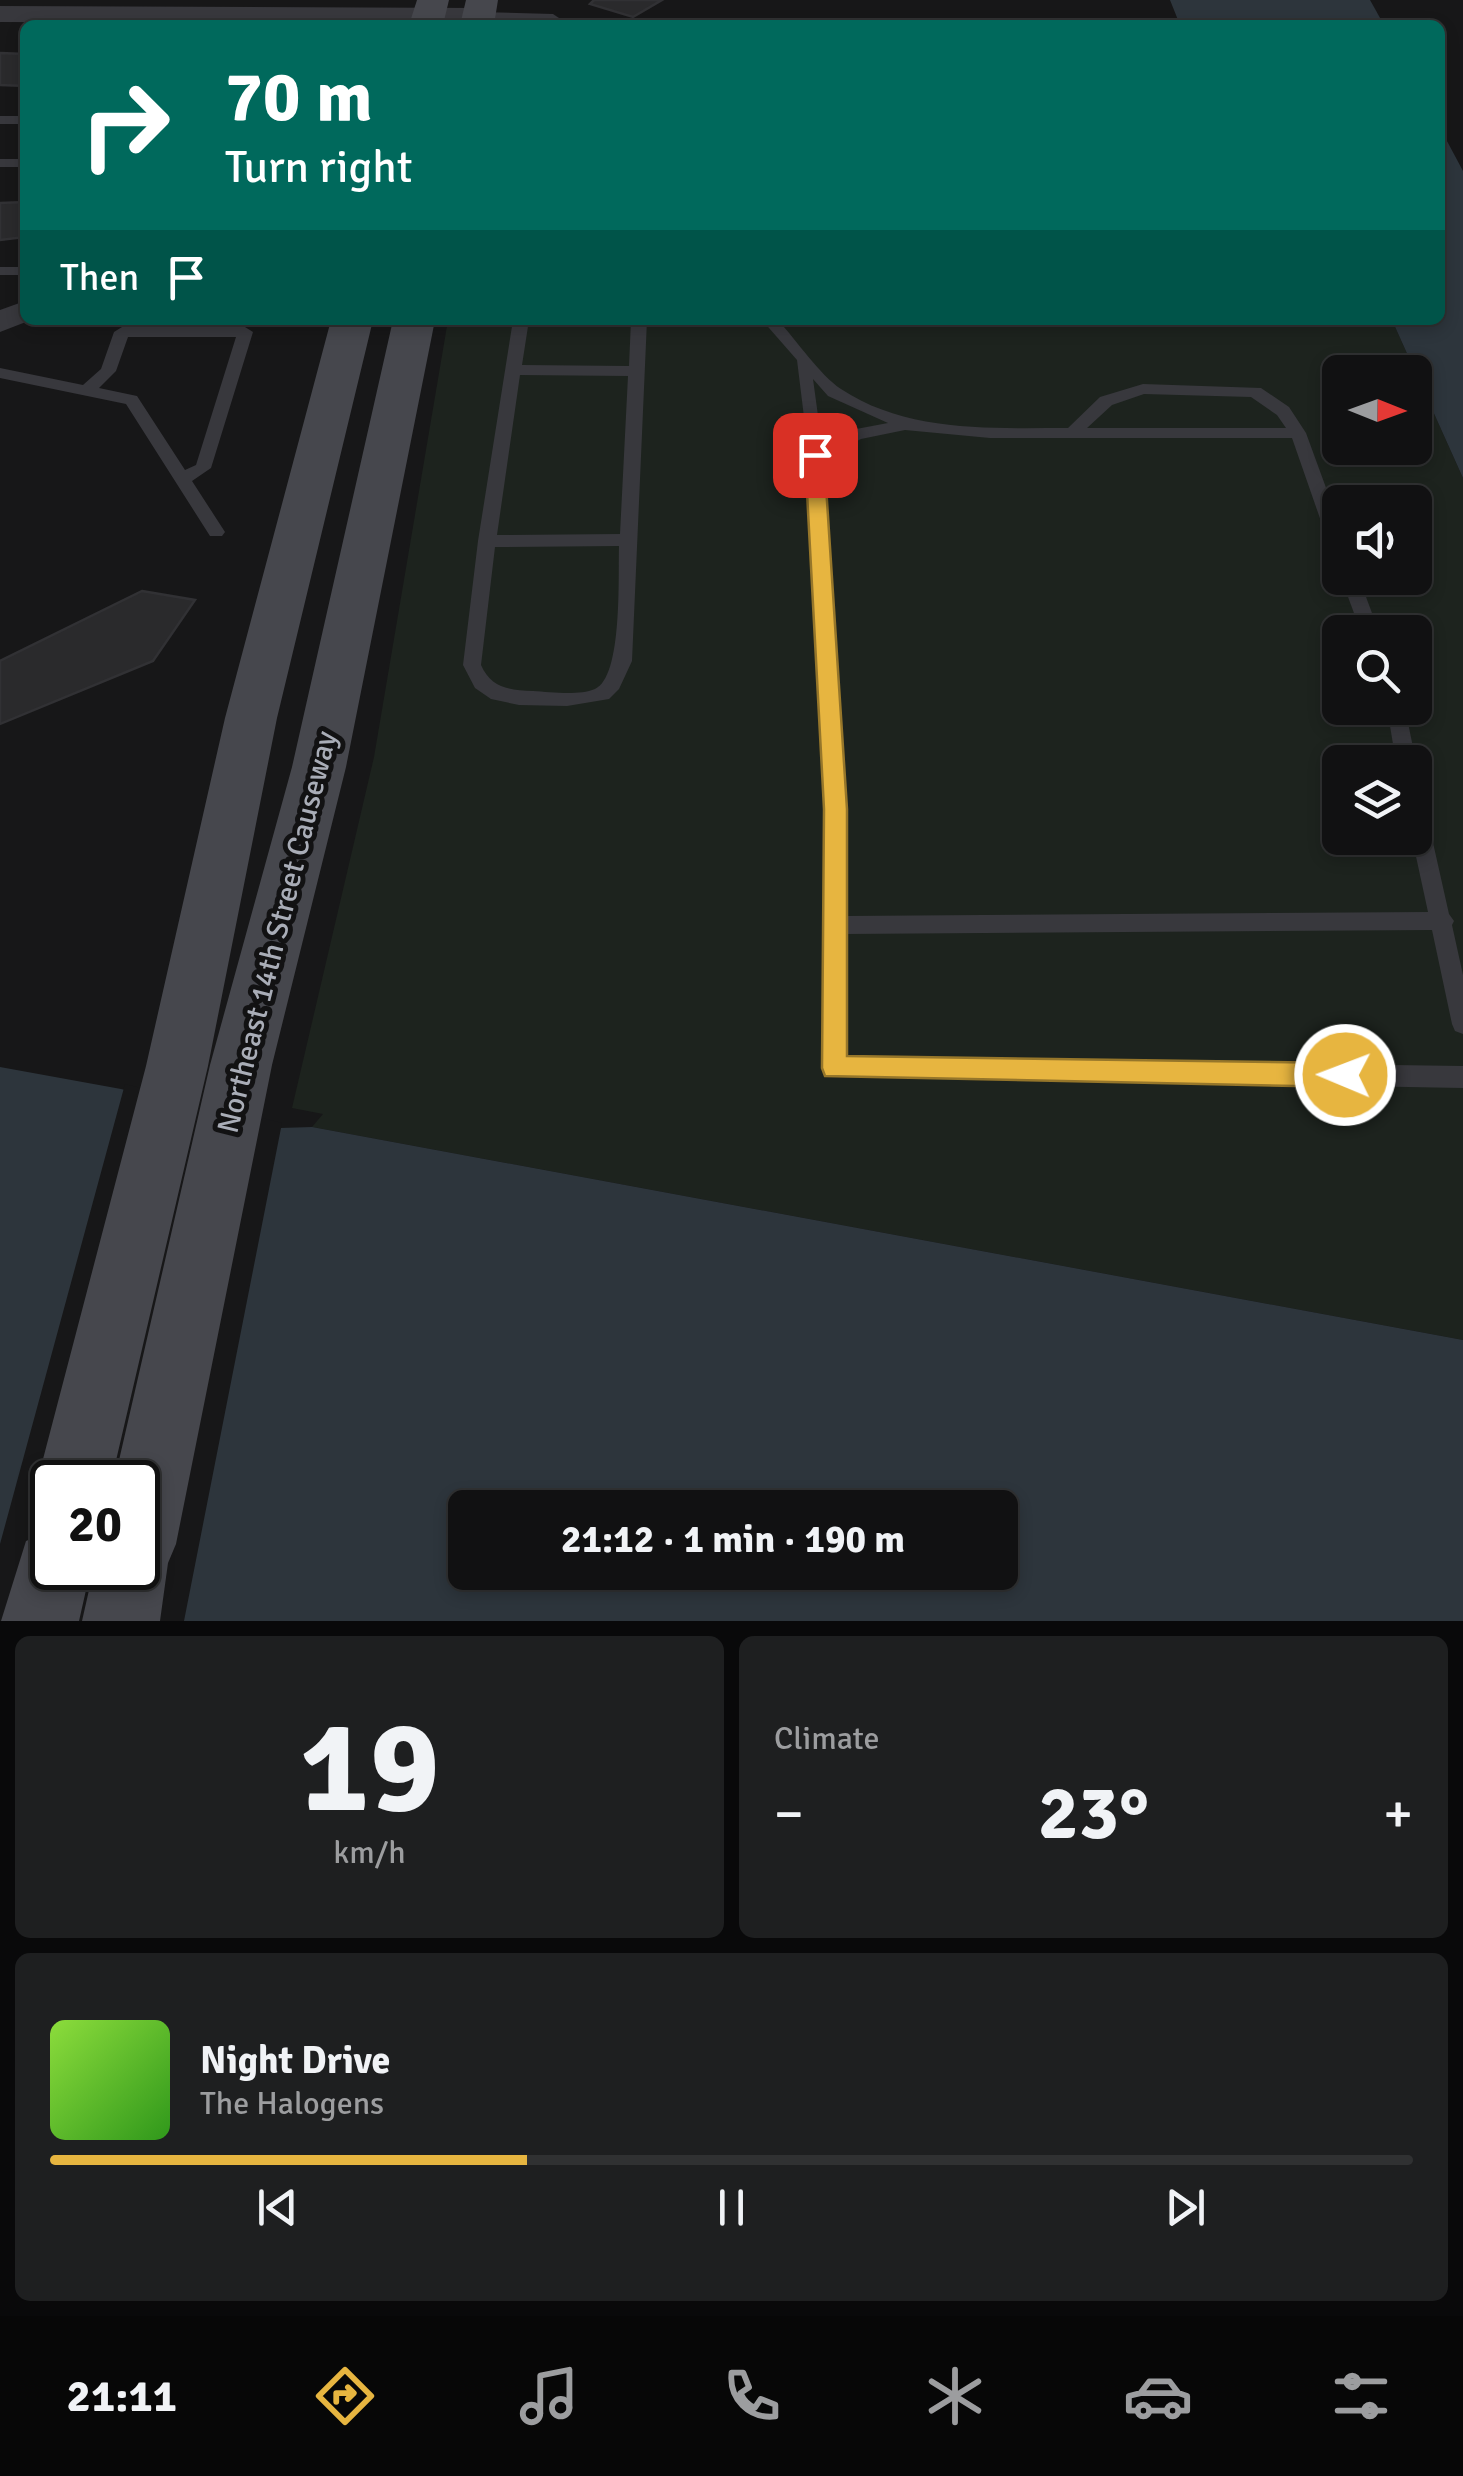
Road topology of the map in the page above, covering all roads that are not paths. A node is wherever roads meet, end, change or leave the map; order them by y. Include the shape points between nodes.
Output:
1 (429, 13) edge
2 (0, 14) edge
3 (479, 14) edge
4 (534, 20) edge
5 (351, 325) edge
6 (413, 325) edge
7 (519, 325) edge
8 (640, 325) edge
9 (774, 325) edge
10 (804, 362) junction
11 (513, 370) junction
12 (0, 372) edge
13 (636, 372) junction
14 (86, 391) junction
15 (907, 425) junction
16 (1298, 432) junction
17 (1072, 433) junction
18 (815, 455) junction
19 (182, 478) junction
20 (1322, 499) edge
21 (216, 532) dead end
22 (628, 540) junction
23 (487, 541) junction
24 (1427, 855) edge
25 (1443, 921) junction
26 (834, 925) junction
27 (1463, 1024) edge
28 (209, 1066) junction
29 (1463, 1077) edge
30 (81, 1460) edge
31 (150, 1460) edge
32 (48, 1590) edge
33 (127, 1590) edge
34 (40, 1621) edge
35 (121, 1621) edge

1 - 2 street
1 - 3 street
3 - 4 lane
5 - 28 main road, Northeast 14th Street Causeway via 252,718
6 - 28 main road, Northeast 14th Street Causeway via 319,767
7 - 11 lane
8 - 13 lane
9 - 10 lane
10 - 15 lane via 834,392
10 - 18 lane
11 - 13 lane
11 - 23 lane
12 - 14 lane
13 - 22 lane
14 - 19 lane via 131,400
14 - 19 lane via 108,371 122,332 245,332 203,468
15 - 17 lane
15 - 18 lane via 857,434
16 - 17 lane
16 - 17 lane via 1283,411 1255,392 1143,388 1106,401
16 - 20 lane
18 - 26 lane via 836,809
19 - 21 lane
22 - 23 lane
22 - 23 lane via 623,661 603,693 587,697 515,697 479,682 472,665
24 - 25 lane
25 - 26 lane
25 - 27 lane
26 - 29 lane via 834,1068
28 - 30 main road, Northeast 14th Street Causeway
28 - 31 main road, Northeast 14th Street Causeway
32 - 34 main road
33 - 35 main road

